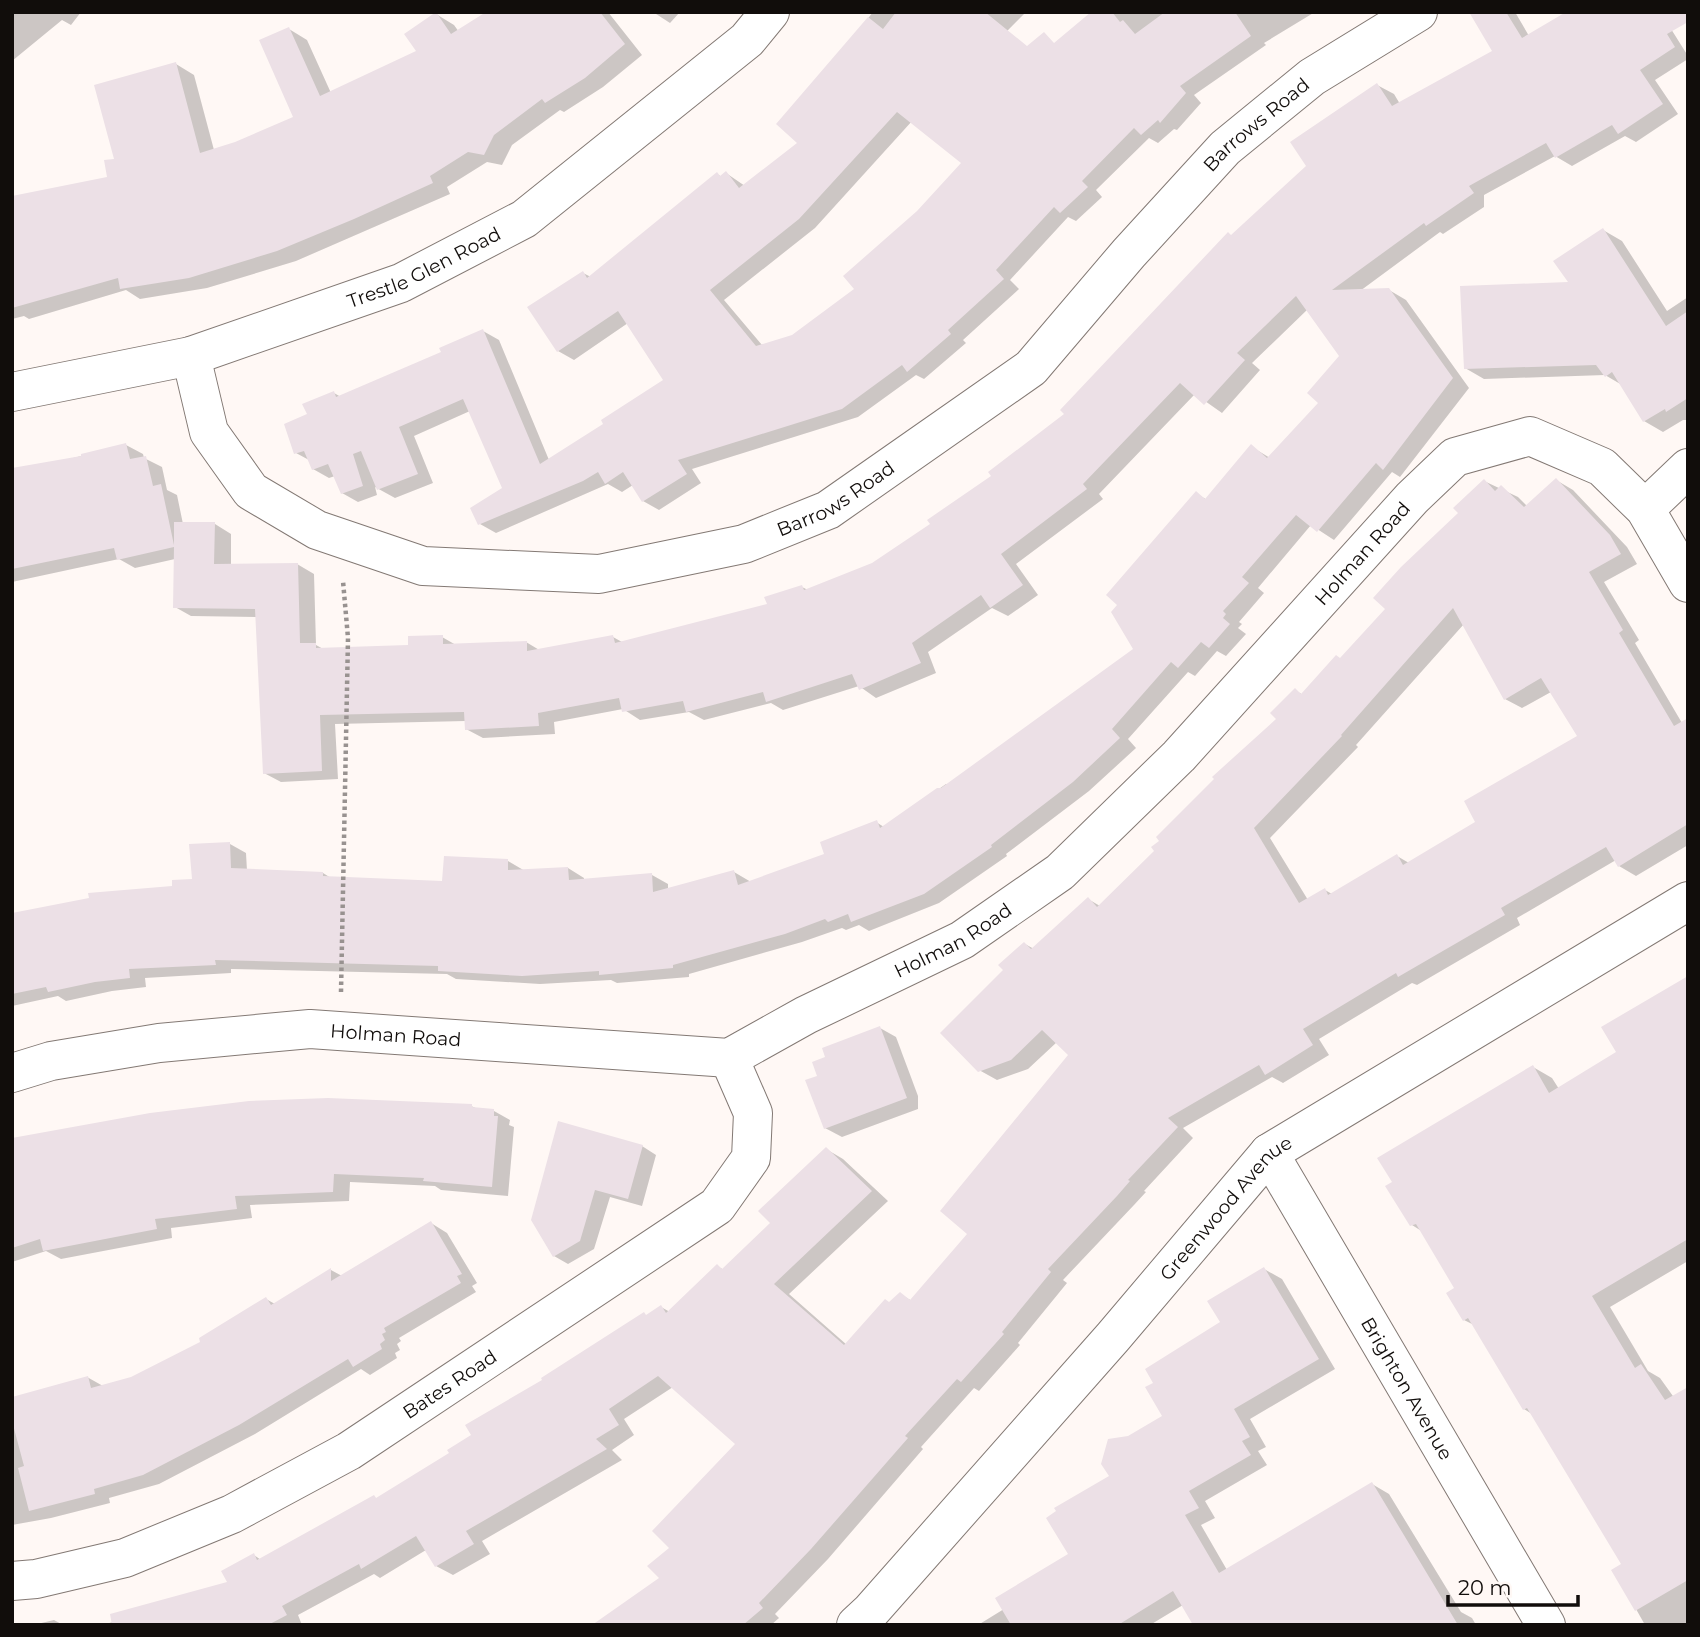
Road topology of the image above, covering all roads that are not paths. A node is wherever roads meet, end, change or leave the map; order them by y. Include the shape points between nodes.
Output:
1 (770, 12) edge
2 (1418, 12) edge
3 (191, 356) junction
4 (12, 392) edge
5 (1688, 468) edge
6 (1645, 509) junction
7 (1688, 583) edge
8 (1688, 901) edge
9 (729, 1058) junction
10 (12, 1073) edge
11 (1269, 1153) junction
12 (12, 1581) edge
13 (856, 1625) edge
14 (1546, 1625) edge

1 - 3 street, Trestle Glen Road via 747,40 524,219 401,283
2 - 3 street, Barrows Road via 1312,78 1225,148 1031,368 828,510 744,544 599,574 423,566 317,530 251,491 209,432
3 - 4 street, Trestle Glen Road
5 - 6 street
6 - 7 street, Holman Road
6 - 9 street, Holman Road via 1602,467 1530,436 1455,457 1412,498 1179,756 1060,872 962,940 806,1015
8 - 11 street, Greenwood Avenue
9 - 10 street, Holman Road via 310,1029 159,1043 51,1061
9 - 12 street, Bates Road via 753,1113 751,1158 717,1206 349,1451 232,1514 125,1558
11 - 13 street, Greenwood Avenue via 1113,1337
11 - 14 street, Brighton Avenue

